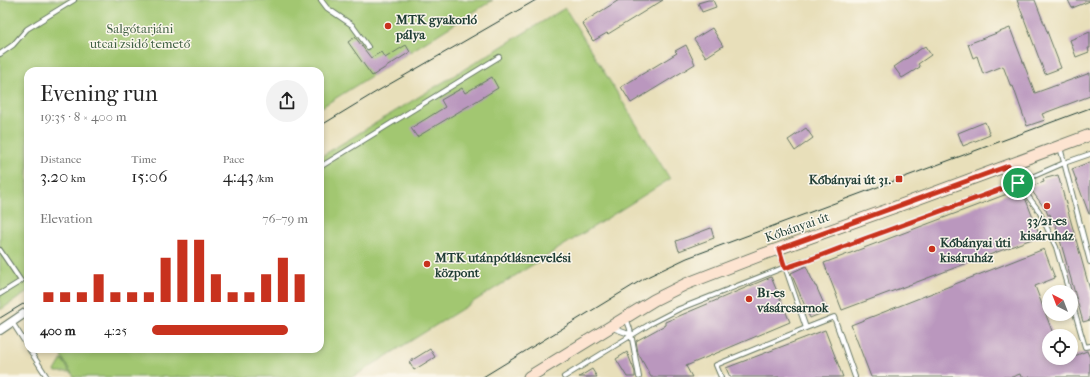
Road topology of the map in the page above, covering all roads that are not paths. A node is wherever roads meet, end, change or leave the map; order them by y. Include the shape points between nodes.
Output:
1 (74, 0) edge
2 (321, 0) edge
3 (368, 47) dead end
4 (0, 54) edge
5 (499, 57) dead end
6 (1090, 135) edge
7 (1060, 147) junction
8 (1090, 154) edge
9 (1064, 163) junction
10 (324, 165) edge
11 (1008, 166) junction
12 (1018, 183) junction
13 (779, 249) junction
14 (0, 250) edge
15 (1090, 262) edge
16 (785, 268) junction
17 (1067, 285) edge
18 (0, 294) edge
19 (24, 314) edge
20 (625, 317) junction
21 (1078, 321) edge
22 (12, 322) junction
23 (609, 327) junction
24 (806, 328) junction
25 (0, 330) edge
26 (632, 335) junction
27 (24, 341) edge
28 (1090, 346) edge
29 (32, 353) edge
30 (47, 377) edge
31 (529, 377) edge
32 (564, 377) edge
33 (639, 377) edge
34 (721, 377) edge
35 (855, 377) edge

1 - 4 lane via 27,29 13,45
2 - 3 lane via 327,8 352,25
5 - 10 lane
6 - 7 main road, Kőbányai út
7 - 9 lane
7 - 11 main road, Kőbányai út
8 - 9 lane
9 - 12 lane
9 - 15 lane
11 - 12 lane
11 - 13 main road, Kőbányai út
12 - 16 lane
12 - 17 lane via 1038,211 1056,247
13 - 16 lane
13 - 20 main road, Kőbányai út via 686,284
14 - 18 lane via 21,281
16 - 24 lane
16 - 26 lane via 679,309
19 - 22 street
20 - 23 main road, Kőbányai út
20 - 26 lane
21 - 28 lane via 1085,347
22 - 25 street
22 - 27 lane
23 - 26 lane
23 - 31 main road, Kőbányai út
24 - 34 lane via 716,365
24 - 35 lane via 834,316
26 - 32 lane
26 - 33 lane
29 - 30 lane

